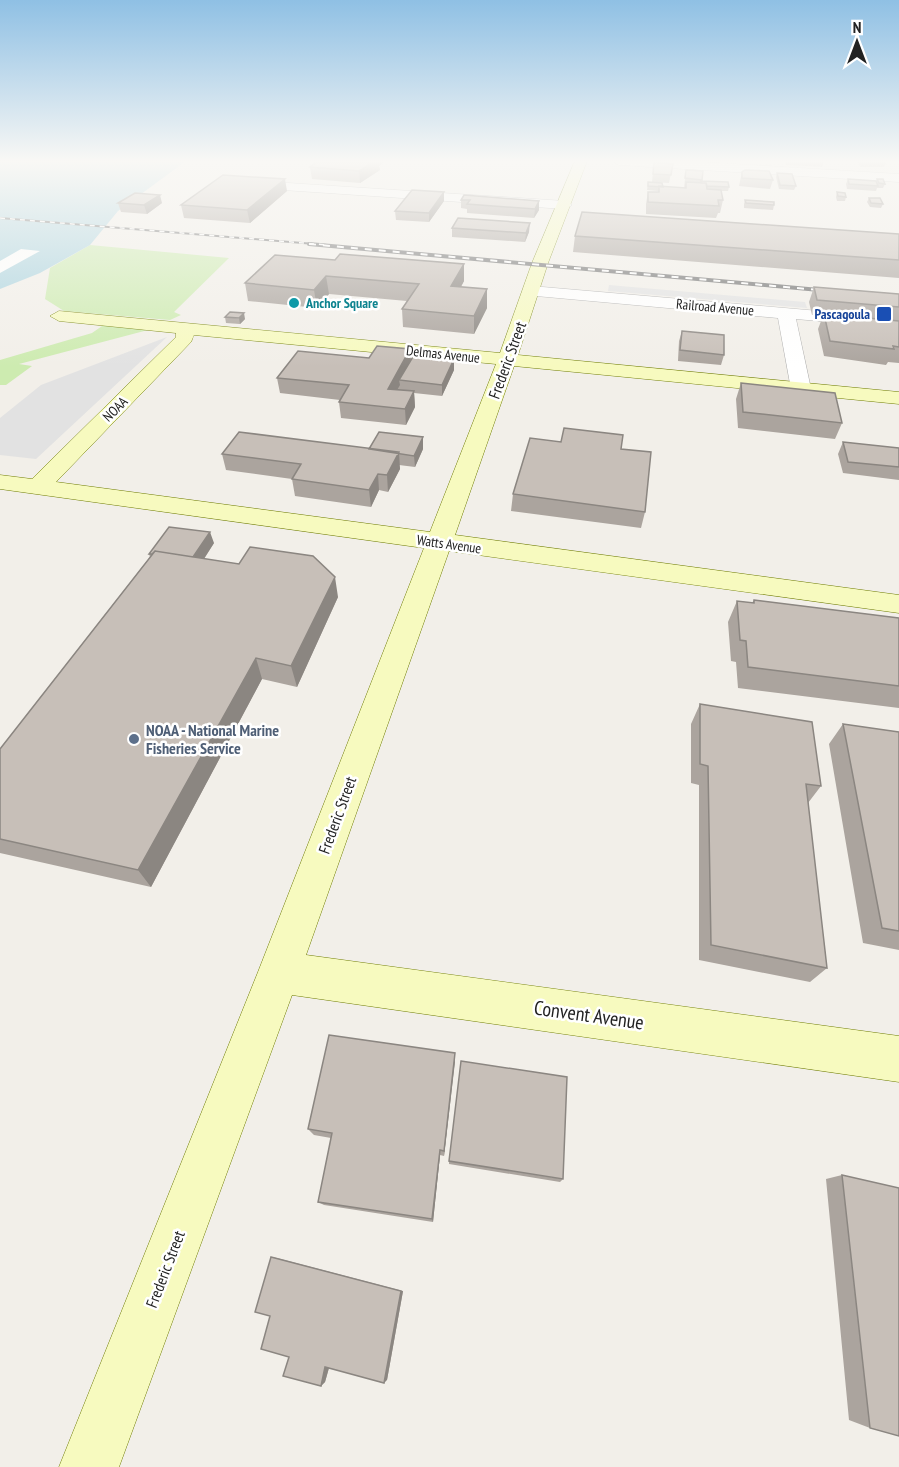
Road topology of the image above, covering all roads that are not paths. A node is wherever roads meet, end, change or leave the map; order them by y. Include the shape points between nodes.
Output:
1 (557, 229) edge
2 (531, 291) junction
3 (786, 313) junction
4 (59, 316) dead end
5 (899, 322) edge
6 (186, 328) junction
7 (507, 360) junction
8 (801, 389) junction
9 (899, 398) edge
10 (0, 482) edge
11 (38, 487) junction
12 (438, 542) junction
13 (899, 604) edge
14 (279, 972) junction
15 (899, 1059) edge
16 (88, 1467) edge

1 - 2 street, Frederic Street
2 - 3 street, Railroad Avenue
2 - 7 street, Frederic Street
3 - 5 street, Railroad Avenue
3 - 8 street
4 - 6 street, Delmas Avenue
6 - 7 street, Delmas Avenue
6 - 11 street, NOAA via 185,338
7 - 8 street, Delmas Avenue
7 - 12 street, Frederic Street
8 - 9 street, Delmas Avenue
10 - 11 street, Watts Avenue
11 - 12 street, Watts Avenue
12 - 13 street, Watts Avenue
12 - 14 street, Frederic Street
14 - 15 street, Convent Avenue
14 - 16 street, Frederic Street

